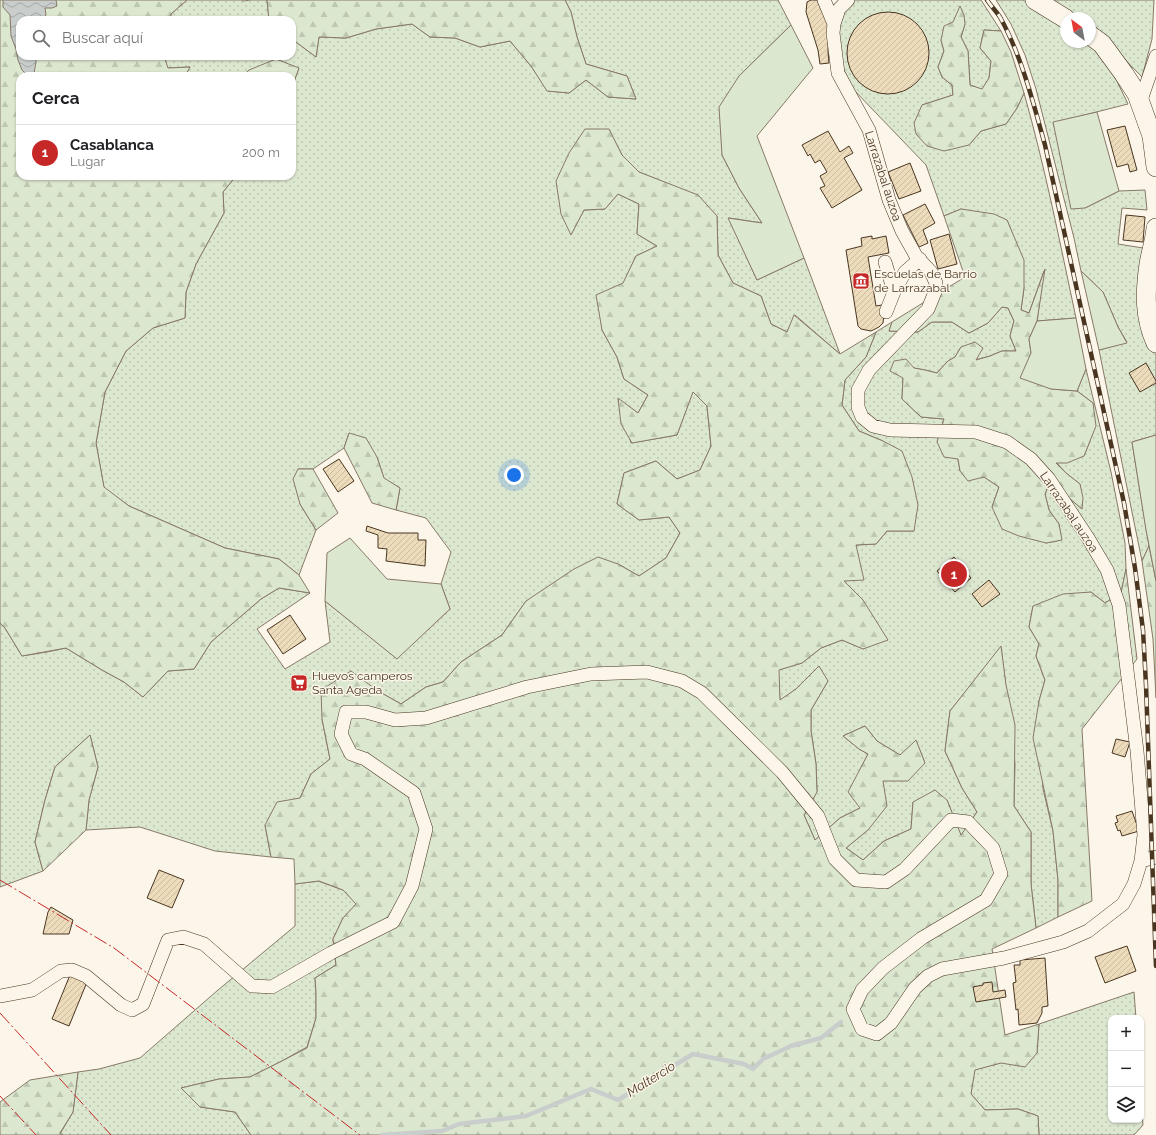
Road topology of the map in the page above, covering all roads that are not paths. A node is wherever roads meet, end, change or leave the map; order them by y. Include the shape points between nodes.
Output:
1 (824, 0) edge
2 (848, 0) edge
3 (1035, 0) edge
4 (1060, 15) edge
5 (834, 24) junction
6 (1096, 40) edge
7 (1156, 56) edge
8 (1140, 103) junction
9 (1156, 167) edge
10 (1156, 228) edge
11 (920, 259) junction
12 (884, 262) dead end
13 (894, 292) junction
14 (886, 312) dead end
15 (1156, 343) edge
16 (1156, 857) edge
17 (1141, 860) junction
18 (0, 996) edge

1 - 5 street, Larrazabal auzoa
2 - 5 street, Larrazabal auzoa via 839,9
3 - 4 street
5 - 11 street, Larrazabal auzoa via 838,73 869,130 889,200 902,231
6 - 8 street via 1124,74
7 - 8 street
8 - 9 street via 1152,136
10 - 15 street via 1146,292 1146,310
11 - 13 street via 906,272
11 - 17 street, Larrazabal auzoa via 936,283 928,309 869,370 858,390 858,407 862,417 873,426 890,430 976,432 1007,442 1031,459 1049,479 1088,538 1107,570 1119,605 1137,751 1144,835
12 - 13 street
13 - 14 street
16 - 17 street
17 - 18 street via 1134,884 1123,904 1088,931 1063,942 1004,958 942,969 928,976 915,988 891,1023 877,1034 862,1029 853,1009 862,990 883,968 922,938 986,900 1001,874 993,848 968,822 951,820 905,869 886,882 856,880 835,859 818,816 782,772 702,693 682,681 647,672 591,674 527,687 426,718 395,720 366,712 346,712 341,734 351,754 365,760 414,793 426,828 412,886 393,922 272,986 252,986 204,944 183,937 168,940 143,1004 132,1010 86,976 72,970 61,972 32,990

